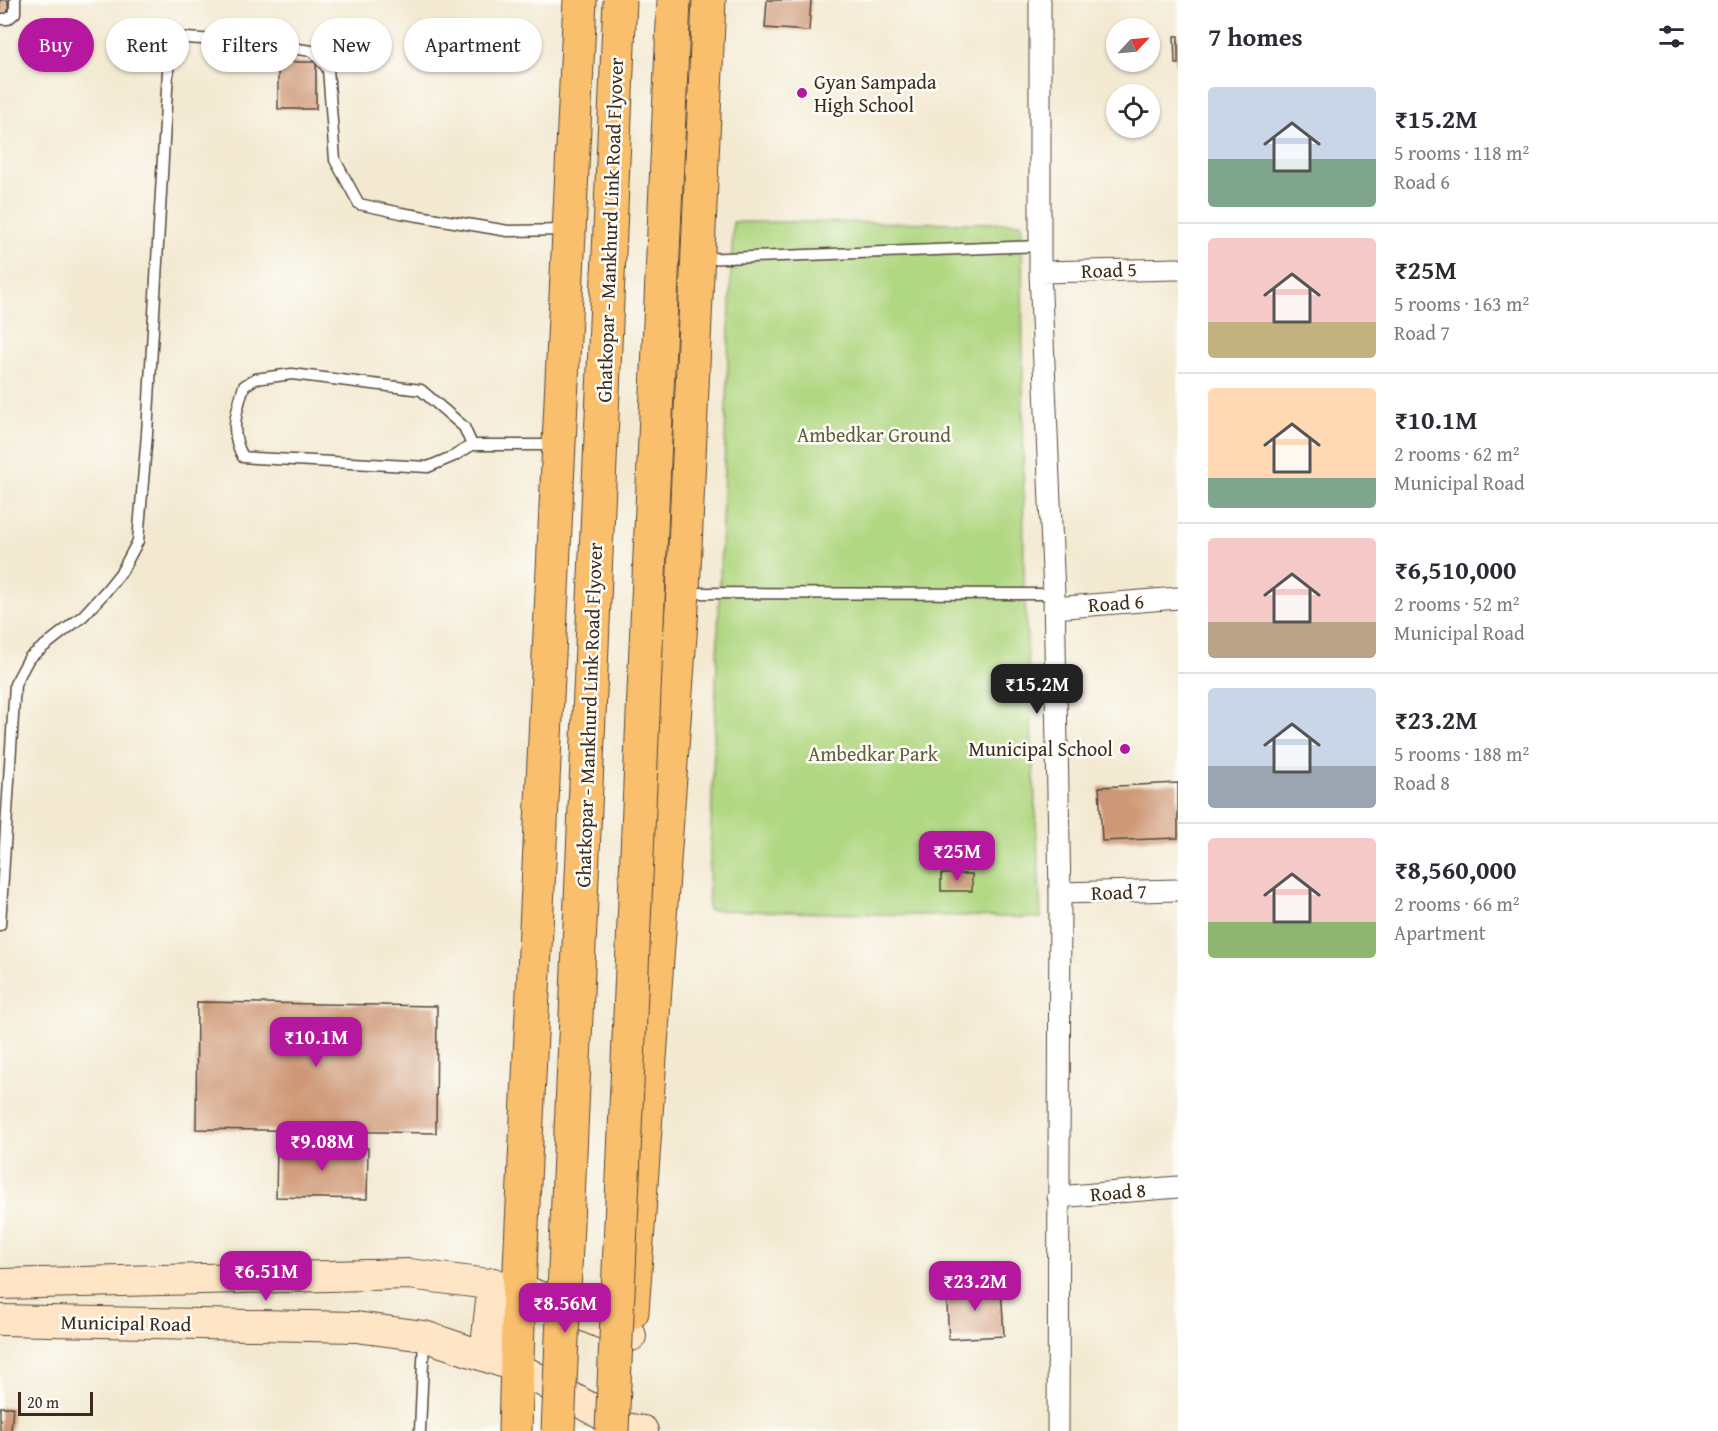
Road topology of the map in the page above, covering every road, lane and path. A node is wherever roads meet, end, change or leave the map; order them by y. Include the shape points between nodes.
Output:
1 (15, 0) edge
2 (580, 0) edge
3 (620, 0) edge
4 (674, 0) edge
5 (709, 0) edge
6 (1040, 0) edge
7 (0, 19) edge
8 (570, 230) junction
9 (1041, 246) junction
10 (697, 260) junction
11 (1178, 269) edge
12 (1040, 272) junction
13 (472, 445) junction
14 (560, 445) junction
15 (683, 593) junction
16 (1178, 598) edge
17 (1054, 601) junction
18 (1178, 890) edge
19 (1060, 893) junction
20 (0, 925) edge
21 (1178, 1187) edge
22 (1058, 1197) junction
23 (0, 1284) edge
24 (506, 1286) junction
25 (0, 1320) edge
26 (424, 1336) junction
27 (631, 1336) junction
28 (485, 1355) junction
29 (517, 1367) junction
30 (627, 1430) edge
31 (420, 1431) edge
32 (515, 1431) edge
33 (558, 1431) edge
34 (1058, 1431) edge

1 - 7 lane via 15,13
2 - 8 highway
3 - 33 highway, Ghatkopar - Mankhurd Link Road Flyover, bridge
4 - 30 highway, bridge
5 - 10 highway
6 - 9 street
8 - 14 highway
8 - 20 lane via 508,231 359,204 335,160 328,69 312,51 170,37 138,541 106,591 83,616 29,658 15,684
9 - 10 lane
9 - 12 street
10 - 15 highway
11 - 12 street, Road 5
12 - 17 street
13 - 13 lane via 428,467 243,457 234,422 244,386 255,379 292,375 421,390 464,427
13 - 14 lane
14 - 24 highway
15 - 17 lane
15 - 27 highway
16 - 17 street, Road 6
17 - 19 street
18 - 19 street, Road 7
19 - 22 street
21 - 22 street, Road 8
22 - 34 street
23 - 24 street, Municipal Road via 409,1274
24 - 27 street, Municipal Road
24 - 28 street
24 - 29 highway
25 - 26 street, Municipal Road via 356,1328
26 - 28 street, Municipal Road
26 - 31 lane
27 - 30 highway
28 - 29 street, Municipal Road
29 - 30 street, Municipal Road
29 - 32 highway

